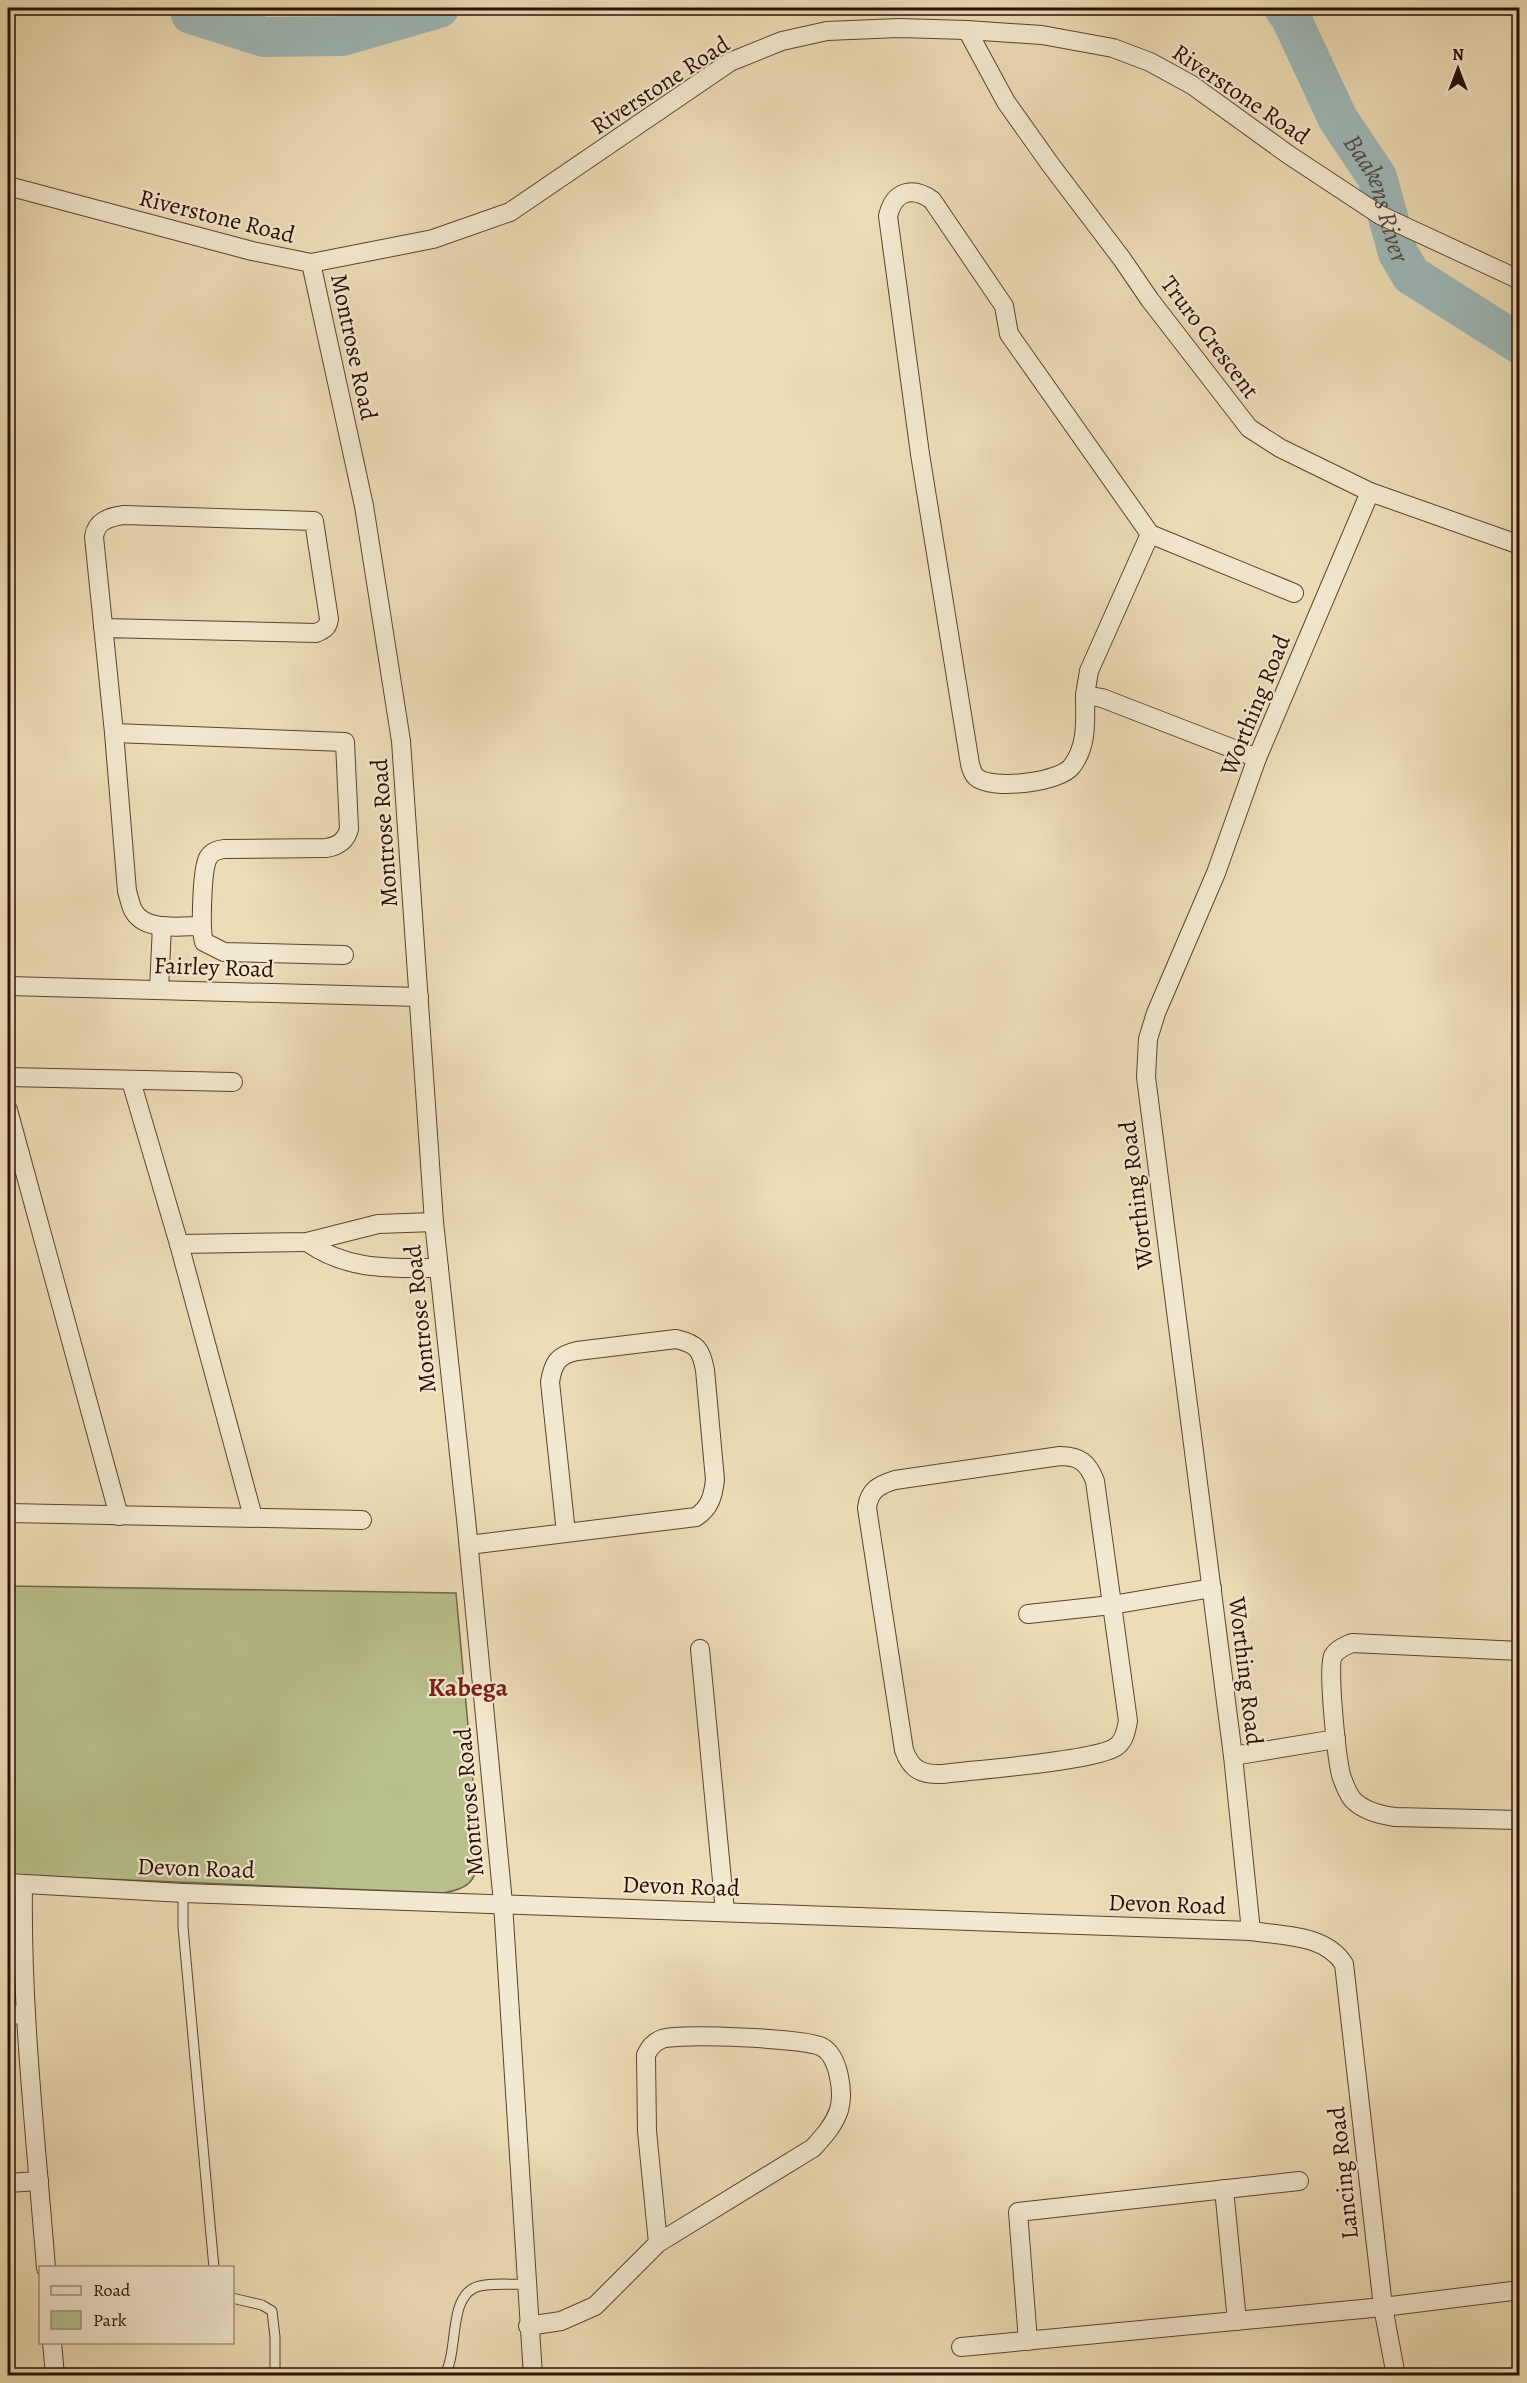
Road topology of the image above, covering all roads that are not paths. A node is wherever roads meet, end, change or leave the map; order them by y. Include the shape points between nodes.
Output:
1 (967, 30) junction
2 (8, 186) edge
3 (311, 263) junction
4 (1520, 280) edge
5 (1370, 492) junction
6 (1150, 534) junction
7 (1520, 545) edge
8 (1294, 593) dead end
9 (103, 628) junction
10 (1085, 695) junction
11 (114, 733) junction
12 (1257, 758) junction
13 (162, 926) junction
14 (201, 926) junction
15 (344, 955) dead end
16 (8, 986) edge
17 (159, 989) junction
18 (419, 997) junction
19 (8, 1077) edge
20 (131, 1081) junction
21 (233, 1082) dead end
22 (8, 1110) edge
23 (434, 1222) junction
24 (307, 1242) junction
25 (179, 1244) junction
26 (439, 1268) junction
27 (8, 1513) edge
28 (119, 1516) junction
29 (253, 1518) junction
30 (362, 1520) dead end
31 (566, 1533) junction
32 (468, 1545) junction
33 (1212, 1588) junction
34 (1113, 1605) junction
35 (1028, 1614) dead end
36 (700, 1649) dead end
37 (1520, 1651) edge
38 (1336, 1739) junction
39 (1233, 1756) junction
40 (1520, 1820) edge
41 (15, 1883) edge
42 (183, 1893) junction
43 (503, 1903) junction
44 (725, 1912) junction
45 (1251, 1932) junction
46 (1344, 1964) joint
47 (17, 2015) edge
48 (39, 2181) junction
49 (1299, 2181) dead end
50 (8, 2183) edge
51 (1224, 2189) junction
52 (658, 2243) junction
53 (46, 2266) edge
54 (214, 2266) edge
55 (526, 2284) junction
56 (1520, 2290) edge
57 (234, 2299) edge
58 (1383, 2307) junction
59 (1237, 2321) junction
60 (528, 2326) junction
61 (1029, 2341) junction
62 (52, 2344) edge
63 (961, 2347) dead end
64 (55, 2376) edge
65 (275, 2376) edge
66 (444, 2376) edge
67 (532, 2376) edge
68 (1396, 2376) edge

1 - 3 street, Riverstone Road via 827,31 782,41 730,62 510,212 433,239
1 - 4 street, Riverstone Road via 1042,35 1113,48 1150,62 1192,86 1380,215
1 - 5 street, Truro Crescent via 1006,102 1163,318 1249,428 1280,448
2 - 3 street, Riverstone Road
3 - 18 street, Montrose Road via 364,506 401,741
5 - 7 street, Truro Crescent
5 - 12 street, Worthing Road
6 - 8 street
6 - 10 street via 1089,671
6 - 10 street via 1009,334 1004,306 932,200 922,193 898,196 888,216 920,454 975,776 1005,784 1066,772 1079,755 1086,736
9 - 9 street via 323,631 329,620 314,521 124,515 103,520 94,537
9 - 11 street
10 - 12 street via 1102,698
11 - 13 street via 127,891 133,912
11 - 14 street via 345,742 347,836 326,848 214,852 207,860
12 - 33 street, Worthing Road via 1216,873 1148,1039 1146,1077
13 - 14 street
13 - 17 street
14 - 15 street via 204,942 224,952
16 - 17 street, Fairley Road
17 - 18 street, Fairley Road
18 - 23 street, Montrose Road
19 - 20 street
20 - 21 street
20 - 25 street
22 - 28 street
23 - 24 street via 378,1224
23 - 26 street, Montrose Road
24 - 25 street
24 - 26 street via 319,1251 367,1267
25 - 29 street
26 - 32 street, Montrose Road
27 - 28 street
28 - 29 street
29 - 30 street
31 - 31 street via 550,1382 557,1358 577,1351 665,1340 692,1342 703,1357 715,1480 705,1512 696,1518
31 - 32 street
32 - 43 street, Montrose Road
33 - 34 street
33 - 39 street, Worthing Road
34 - 34 street via 1098,1495 1082,1459 1060,1456 895,1480 874,1489 868,1497 904,1749 913,1768 921,1772 943,1774 1087,1756 1117,1747 1125,1737 1128,1721
34 - 35 street
36 - 44 street
37 - 38 street via 1360,1642 1344,1646 1331,1662
38 - 39 street
38 - 40 street via 1347,1790 1367,1810 1395,1817
39 - 45 street, Worthing Road
41 - 42 street, Devon Road
41 - 47 street via 22,1933
42 - 43 street, Devon Road
42 - 54 lane
43 - 44 street, Devon Road
43 - 55 street, Montrose Road
44 - 45 street, Devon Road
45 - 46 street, Devon Road via 1307,1939 1329,1948
46 - 58 street, Lancing Road
47 - 48 street
48 - 50 street
48 - 53 street
49 - 51 street
51 - 59 street
51 - 61 street via 1018,2212
52 - 52 street via 795,2160 823,2137 840,2108 840,2078 830,2053 812,2043 780,2039 668,2037 652,2046 646,2055 647,2131
52 - 60 street via 595,2306 561,2321
55 - 60 street, Montrose Road
55 - 66 lane via 474,2288 461,2300 451,2361
56 - 58 street
57 - 65 lane via 272,2311
58 - 59 street
58 - 68 street, Lancing Road
59 - 61 street
60 - 67 street, Montrose Road
61 - 63 street
62 - 64 street

